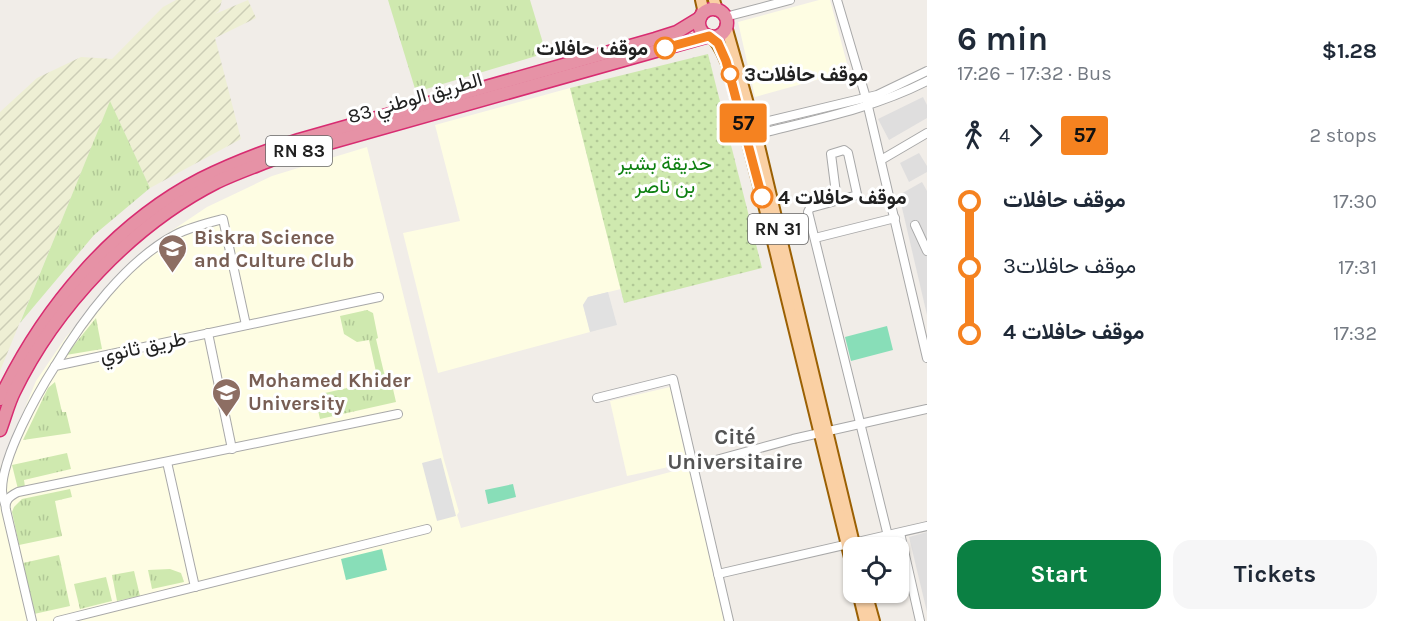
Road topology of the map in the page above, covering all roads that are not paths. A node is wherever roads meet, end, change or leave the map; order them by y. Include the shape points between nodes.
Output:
1 (701, 0) edge
2 (790, 0) edge
3 (837, 0) edge
4 (721, 13) edge
5 (701, 17) junction
6 (626, 33) dead end
7 (710, 36) junction
8 (629, 46) junction
9 (927, 71) edge
10 (927, 81) edge
11 (867, 102) junction
12 (750, 131) junction
13 (927, 133) edge
14 (881, 160) junction
15 (837, 201) junction
16 (895, 218) junction
17 (915, 225) dead end
18 (924, 237) edge
19 (814, 238) junction
20 (927, 251) edge
21 (379, 297) dead end
22 (246, 325) junction
23 (924, 327) edge
24 (208, 333) junction
25 (927, 358) edge
26 (55, 366) junction
27 (597, 398) dead end
28 (0, 399) edge
29 (927, 409) edge
30 (398, 414) dead end
31 (861, 424) junction
32 (0, 430) edge
33 (823, 432) junction
34 (232, 448) junction
35 (167, 462) junction
36 (694, 466) junction
37 (5, 505) junction
38 (927, 526) edge
39 (427, 529) dead end
40 (900, 533) junction
41 (888, 536) junction
42 (850, 537) edge
43 (884, 537) edge
44 (843, 547) edge
45 (718, 574) junction
46 (195, 587) junction
47 (861, 603) edge
48 (869, 603) edge
49 (32, 621) edge
50 (58, 621) edge
51 (729, 621) edge
52 (865, 621) edge
53 (874, 621) edge
54 (920, 621) edge

1 - 5 main road
2 - 4 street
3 - 11 street
4 - 5 highway via 708,10
4 - 7 highway via 722,34
4 - 12 main road, RN 31 via 732,40
5 - 7 highway via 702,31
5 - 8 highway, الطريق الوطني 83 / RN 83 via 676,32
6 - 8 highway
7 - 12 main road via 724,54
7 - 32 highway, الطريق الوطني 83 / RN 83 via 286,155 217,182 135,237 93,278 48,333 14,392
8 - 28 highway, الطريق الوطني 83 / RN 83 via 299,140 199,180 152,210 83,274 29,345
9 - 11 street
10 - 11 street via 891,98
11 - 12 street
11 - 14 street
12 - 33 main road, RN 31
12 - 33 main road via 781,277
13 - 14 street
14 - 16 street
15 - 15 street via 831,154 844,150 848,153 856,194
15 - 19 street via 808,210
16 - 19 street
16 - 23 street
17 - 18 street
18 - 20 street
19 - 31 street
21 - 22 street, طريق ثانوي
22 - 24 street, طريق ثانوي
22 - 26 street via 224,219 193,227 147,253 83,323
23 - 25 street
24 - 26 street, طريق ثانوي
24 - 34 street
26 - 37 street via 35,398 6,469 2,490
27 - 36 street via 674,380
29 - 31 street
30 - 34 street
31 - 33 street
31 - 41 street
33 - 36 street
33 - 42 main road, RN 31
34 - 35 street
35 - 37 street via 18,492
35 - 46 street
36 - 45 street
37 - 49 street
38 - 40 street
39 - 46 street
40 - 41 street
40 - 54 street
41 - 43 street
44 - 45 street
45 - 51 street
46 - 50 street
47 - 52 main road
48 - 53 main road

